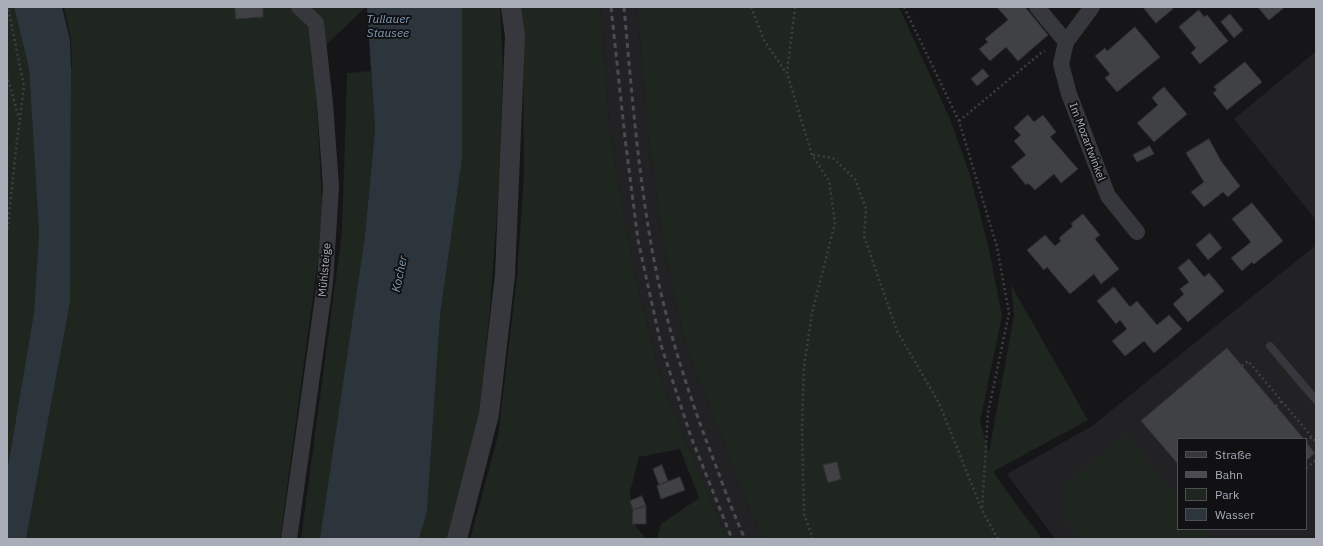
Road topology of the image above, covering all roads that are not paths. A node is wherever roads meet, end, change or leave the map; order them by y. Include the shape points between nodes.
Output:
1 (299, 7) edge
2 (511, 7) edge
3 (1037, 7) edge
4 (1092, 7) edge
5 (1066, 42) junction
6 (1138, 232) dead end
7 (1270, 346) dead end
8 (1316, 400) edge
9 (289, 539) edge
10 (457, 539) edge

1 - 9 street, Mühlsteige via 316,23 331,187 325,282
2 - 10 street via 515,36 505,275 489,414
3 - 5 street
4 - 5 street, Im Mozartwinkel
5 - 6 street, Im Mozartwinkel via 1061,64 1069,94 1108,196
7 - 8 lane

